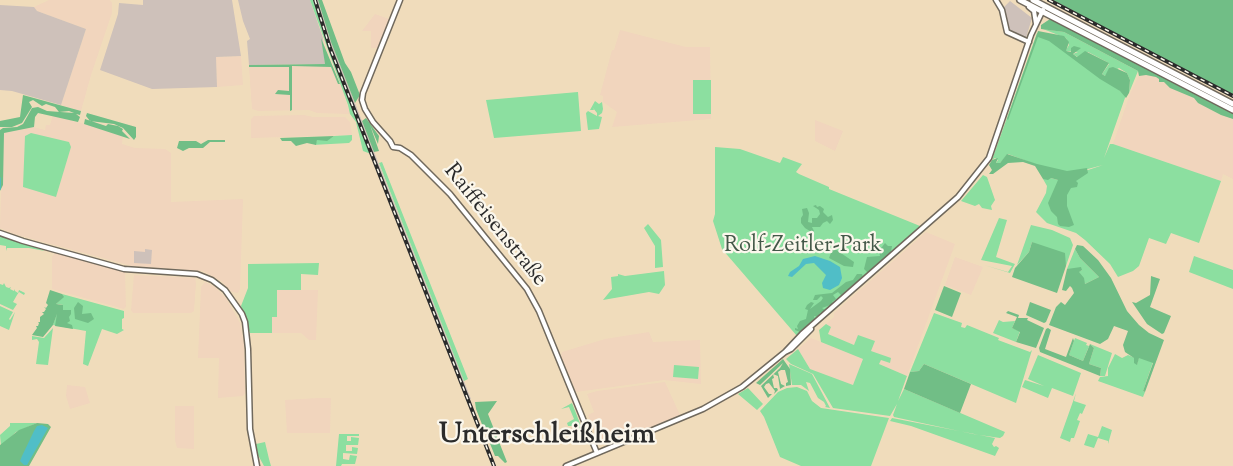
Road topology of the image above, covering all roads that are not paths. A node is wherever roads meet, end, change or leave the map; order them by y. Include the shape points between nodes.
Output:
1 (400, 0) edge
2 (996, 0) edge
3 (1020, 0) edge
4 (1033, 0) edge
5 (1044, 10) junction
6 (1035, 17) junction
7 (1036, 25) junction
8 (1029, 42) junction
9 (1233, 104) edge
10 (1233, 110) edge
11 (0, 233) edge
12 (597, 453) junction
13 (257, 466) edge
14 (566, 466) edge

1 - 12 main road, Raiffeisenstraße via 363,93 365,109 393,147 411,155 451,195 527,289
2 - 8 main road via 1006,32
3 - 5 main road
3 - 6 main road
4 - 5 main road
5 - 6 main road
5 - 7 main road
5 - 9 main road
5 - 10 main road
6 - 7 main road
7 - 8 main road
8 - 12 main road via 993,148 981,170 958,197 751,380 720,401
11 - 13 main road via 128,270 197,274 220,286 242,314 246,328 251,439
12 - 14 main road

